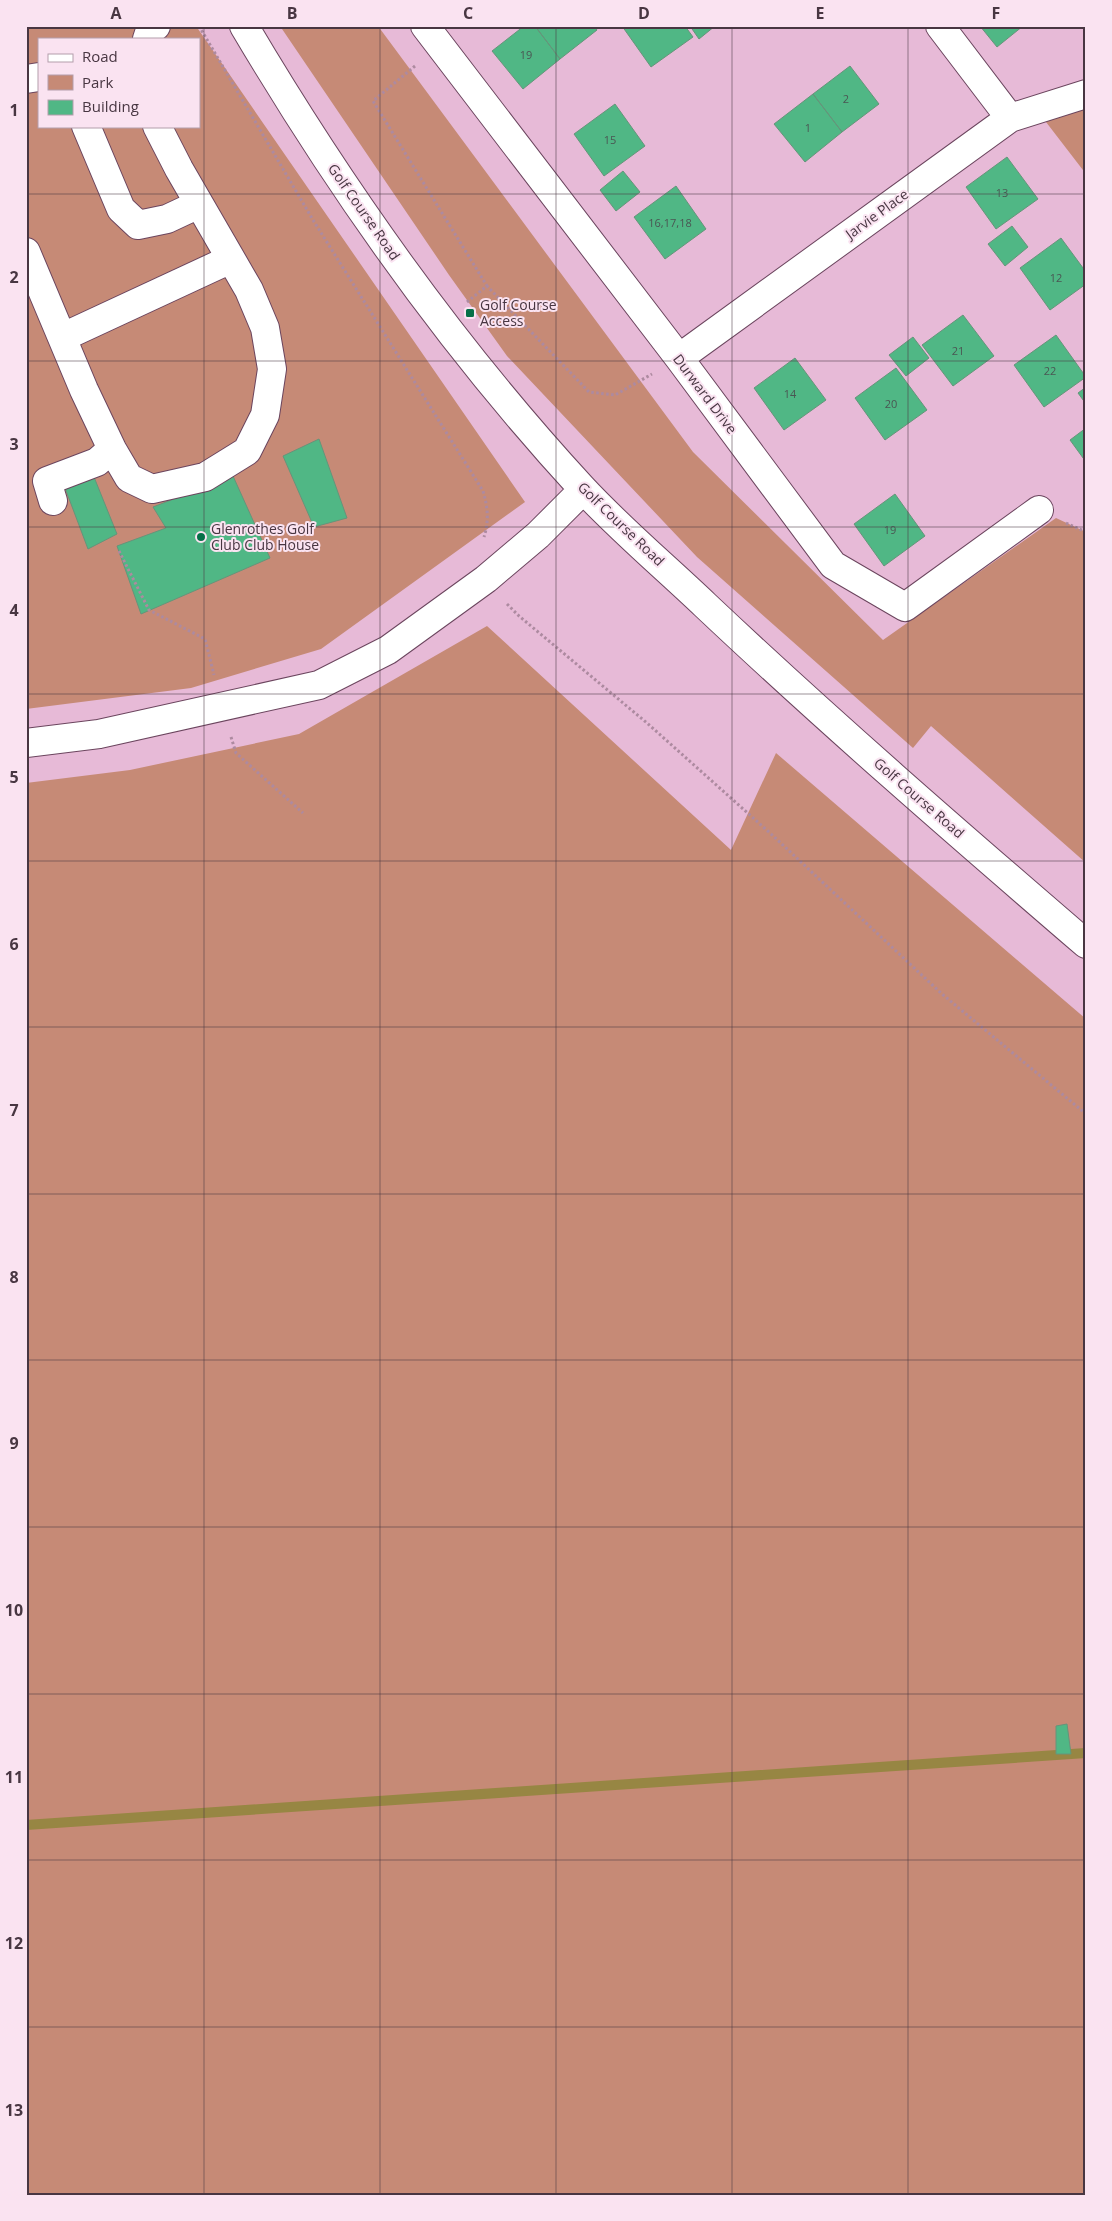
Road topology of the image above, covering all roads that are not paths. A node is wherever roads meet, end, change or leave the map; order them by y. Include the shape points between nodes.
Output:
1 (156, 26) edge
2 (244, 26) edge
3 (940, 26) edge
4 (429, 31) edge
5 (147, 38) edge
6 (1086, 94) edge
7 (1010, 118) junction
8 (87, 128) edge
9 (158, 128) edge
10 (200, 204) junction
11 (26, 252) edge
12 (230, 258) junction
13 (63, 337) junction
14 (678, 358) junction
15 (112, 448) junction
16 (583, 490) junction
17 (53, 501) dead end
18 (1038, 510) dead end
19 (26, 743) edge
20 (1086, 944) edge

1 - 5 street via 150,30
2 - 16 street, Golf Course Road via 333,169 407,274 506,400
3 - 7 street
4 - 14 street, Durward Drive
6 - 7 street, Jarvie Place
7 - 14 street, Jarvie Place
8 - 10 street via 121,209 138,225 167,219
9 - 10 street
10 - 12 street
11 - 13 street
12 - 13 street
12 - 15 street via 249,290 265,328 272,369 265,415 246,452 205,477 152,489 130,478
13 - 15 street
14 - 18 street, Durward Drive via 833,565 906,608
15 - 17 street via 97,462 47,481
16 - 19 street via 538,535 486,579 388,650 319,686 99,734
16 - 20 street, Golf Course Road via 771,667

